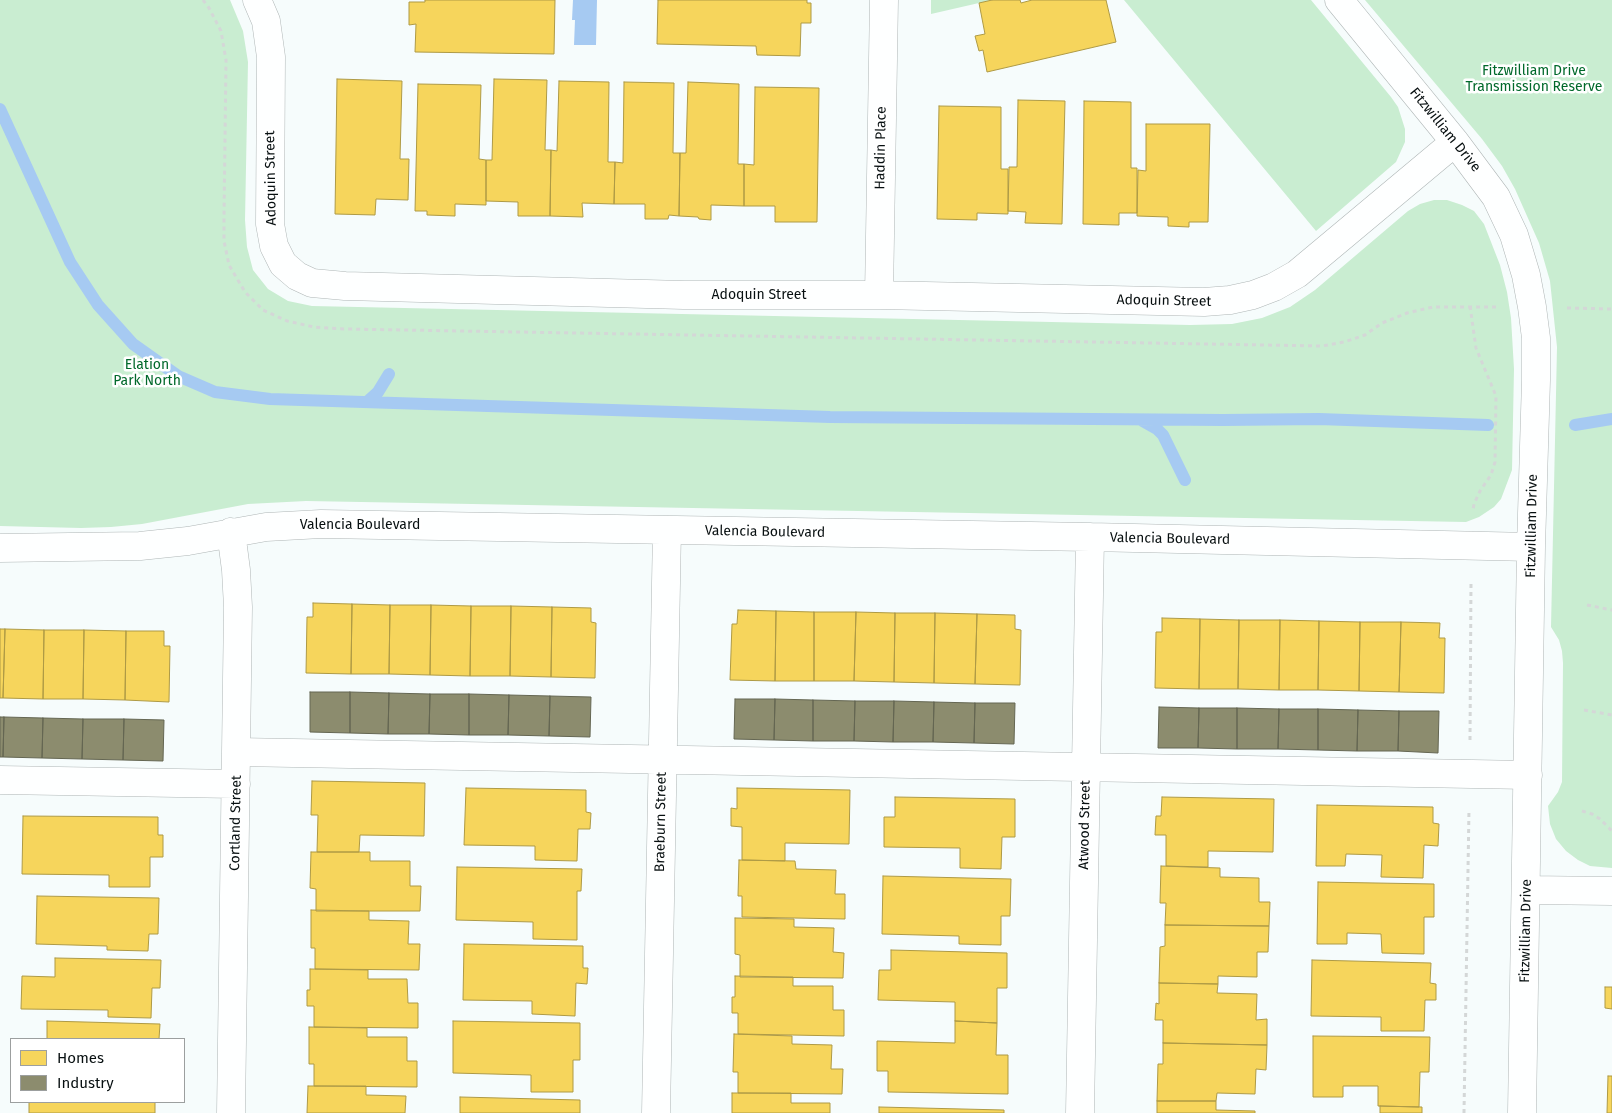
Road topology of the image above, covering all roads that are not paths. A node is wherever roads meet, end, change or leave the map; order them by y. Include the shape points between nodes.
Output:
1 (257, 0) edge
2 (884, 0) edge
3 (1339, 0) edge
4 (1456, 142) junction
5 (878, 295) junction
6 (667, 530) junction
7 (231, 532) junction
8 (1090, 537) junction
9 (1531, 547) junction
10 (0, 548) edge
11 (237, 752) junction
12 (662, 760) junction
13 (1086, 766) junction
14 (1528, 775) junction
15 (0, 780) edge
16 (236, 784) junction
17 (1527, 890) junction
18 (1612, 891) edge
19 (230, 1113) edge
20 (656, 1113) edge
21 (1080, 1113) edge
22 (1522, 1113) edge

1 - 5 street, Adoquin Street via 266,21 271,57 270,224 274,246 283,264 297,276 312,283 345,286 684,295
2 - 5 street, Haddin Place
3 - 4 street, Fitzwilliam Drive
4 - 5 street, Adoquin Street via 1315,261 1254,295 1204,302
4 - 9 street, Fitzwilliam Drive via 1496,197 1514,235 1532,307 1536,380
6 - 7 street, Valencia Boulevard via 321,524
6 - 8 street, Valencia Boulevard
6 - 12 street, Braeburn Street
7 - 10 street, Valencia Boulevard via 140,546
7 - 11 street, Cortland Street via 238,607
8 - 9 street, Valencia Boulevard
8 - 13 street, Atwood Street
9 - 14 street, Fitzwilliam Drive
11 - 12 street
11 - 16 street, Cortland Street
12 - 13 street
12 - 20 street, Braeburn Street
13 - 14 street
13 - 21 street, Atwood Street
14 - 17 street, Fitzwilliam Drive
15 - 16 street
16 - 19 street, Cortland Street
17 - 18 street
17 - 22 street, Fitzwilliam Drive

